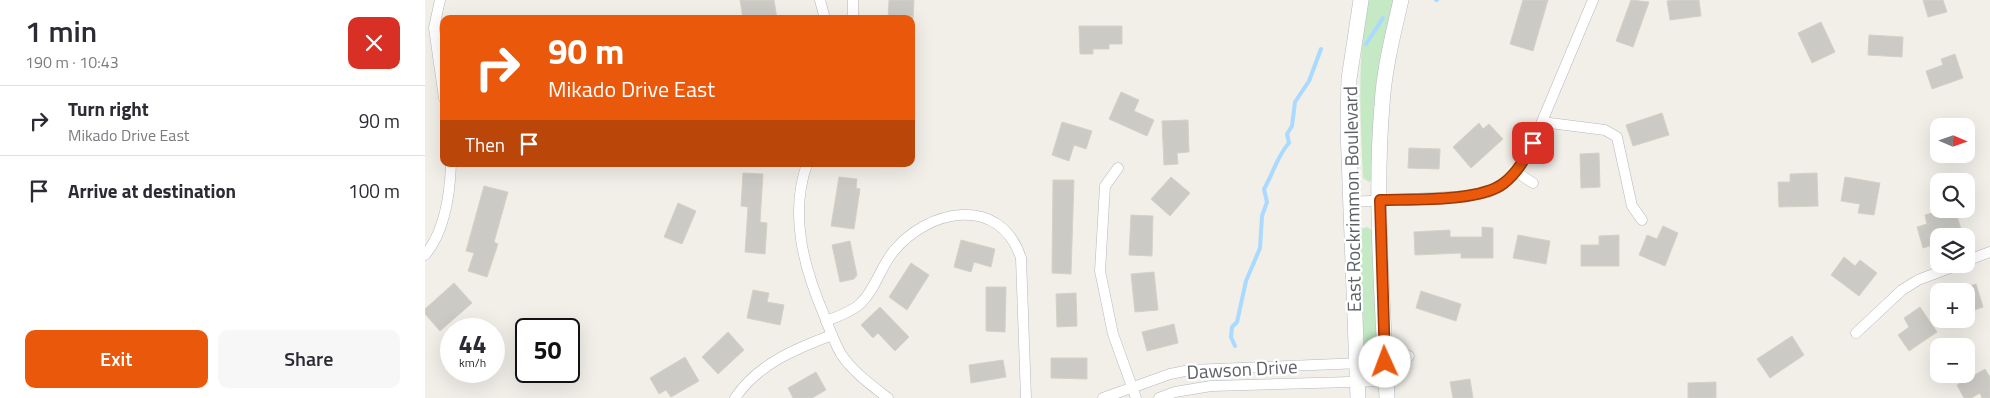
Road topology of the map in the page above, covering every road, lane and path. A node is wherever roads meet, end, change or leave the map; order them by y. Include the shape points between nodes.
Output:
1 (439, 0) edge
2 (820, 0) edge
3 (853, 0) edge
4 (1361, 0) edge
5 (1401, 0) edge
6 (1593, 0) edge
7 (824, 15) edge
8 (853, 15) edge
9 (440, 70) edge
10 (1542, 122) junction
11 (451, 167) edge
12 (806, 167) edge
13 (1118, 168) dead end
14 (1516, 172) junction
15 (1533, 183) dead end
16 (1380, 200) junction
17 (1350, 202) junction
18 (1642, 220) dead end
19 (1990, 252) edge
20 (425, 255) edge
21 (1975, 258) edge
22 (1939, 273) edge
23 (826, 321) junction
24 (1856, 333) dead end
25 (832, 335) junction
26 (1409, 356) dead end
27 (1385, 360) junction
28 (1357, 363) junction
29 (1386, 381) junction
30 (1357, 382) junction
31 (1131, 388) junction
32 (735, 398) edge
33 (888, 398) edge
34 (1025, 398) edge
35 (1103, 398) edge
36 (1136, 398) edge
37 (1159, 398) edge
38 (1358, 398) edge
39 (1387, 398) edge

1 - 9 street via 434,28
2 - 7 street
3 - 8 street
4 - 17 main road, East Rockrimmon Boulevard via 1349,79
5 - 16 main road, East Rockrimmon Boulevard via 1382,103
6 - 10 street
10 - 14 street
10 - 18 street via 1605,130 1617,137 1632,206
11 - 20 street via 447,202 437,233
12 - 23 street via 801,195 801,249
13 - 31 street via 1105,186 1100,271 1113,334
14 - 15 street
14 - 16 street via 1489,192
16 - 17 street
16 - 27 main road, East Rockrimmon Boulevard
17 - 28 main road, East Rockrimmon Boulevard
19 - 21 street
22 - 24 street via 1913,284
23 - 25 street
23 - 34 street via 859,305 892,253 909,237 939,219 965,213 979,215 1003,228 1012,238 1021,258
25 - 32 street via 778,358 745,384
25 - 33 street via 841,354 856,372
26 - 27 street, Dawson Drive
27 - 28 street, Dawson Drive
27 - 29 main road, East Rockrimmon Boulevard
28 - 30 main road, East Rockrimmon Boulevard
28 - 31 street, Dawson Drive via 1190,370
29 - 30 street, Dawson Drive
29 - 39 main road, East Rockrimmon Boulevard
30 - 37 street, Dawson Drive via 1211,386
30 - 38 main road, East Rockrimmon Boulevard
31 - 35 street, Dawson Drive
31 - 36 street

